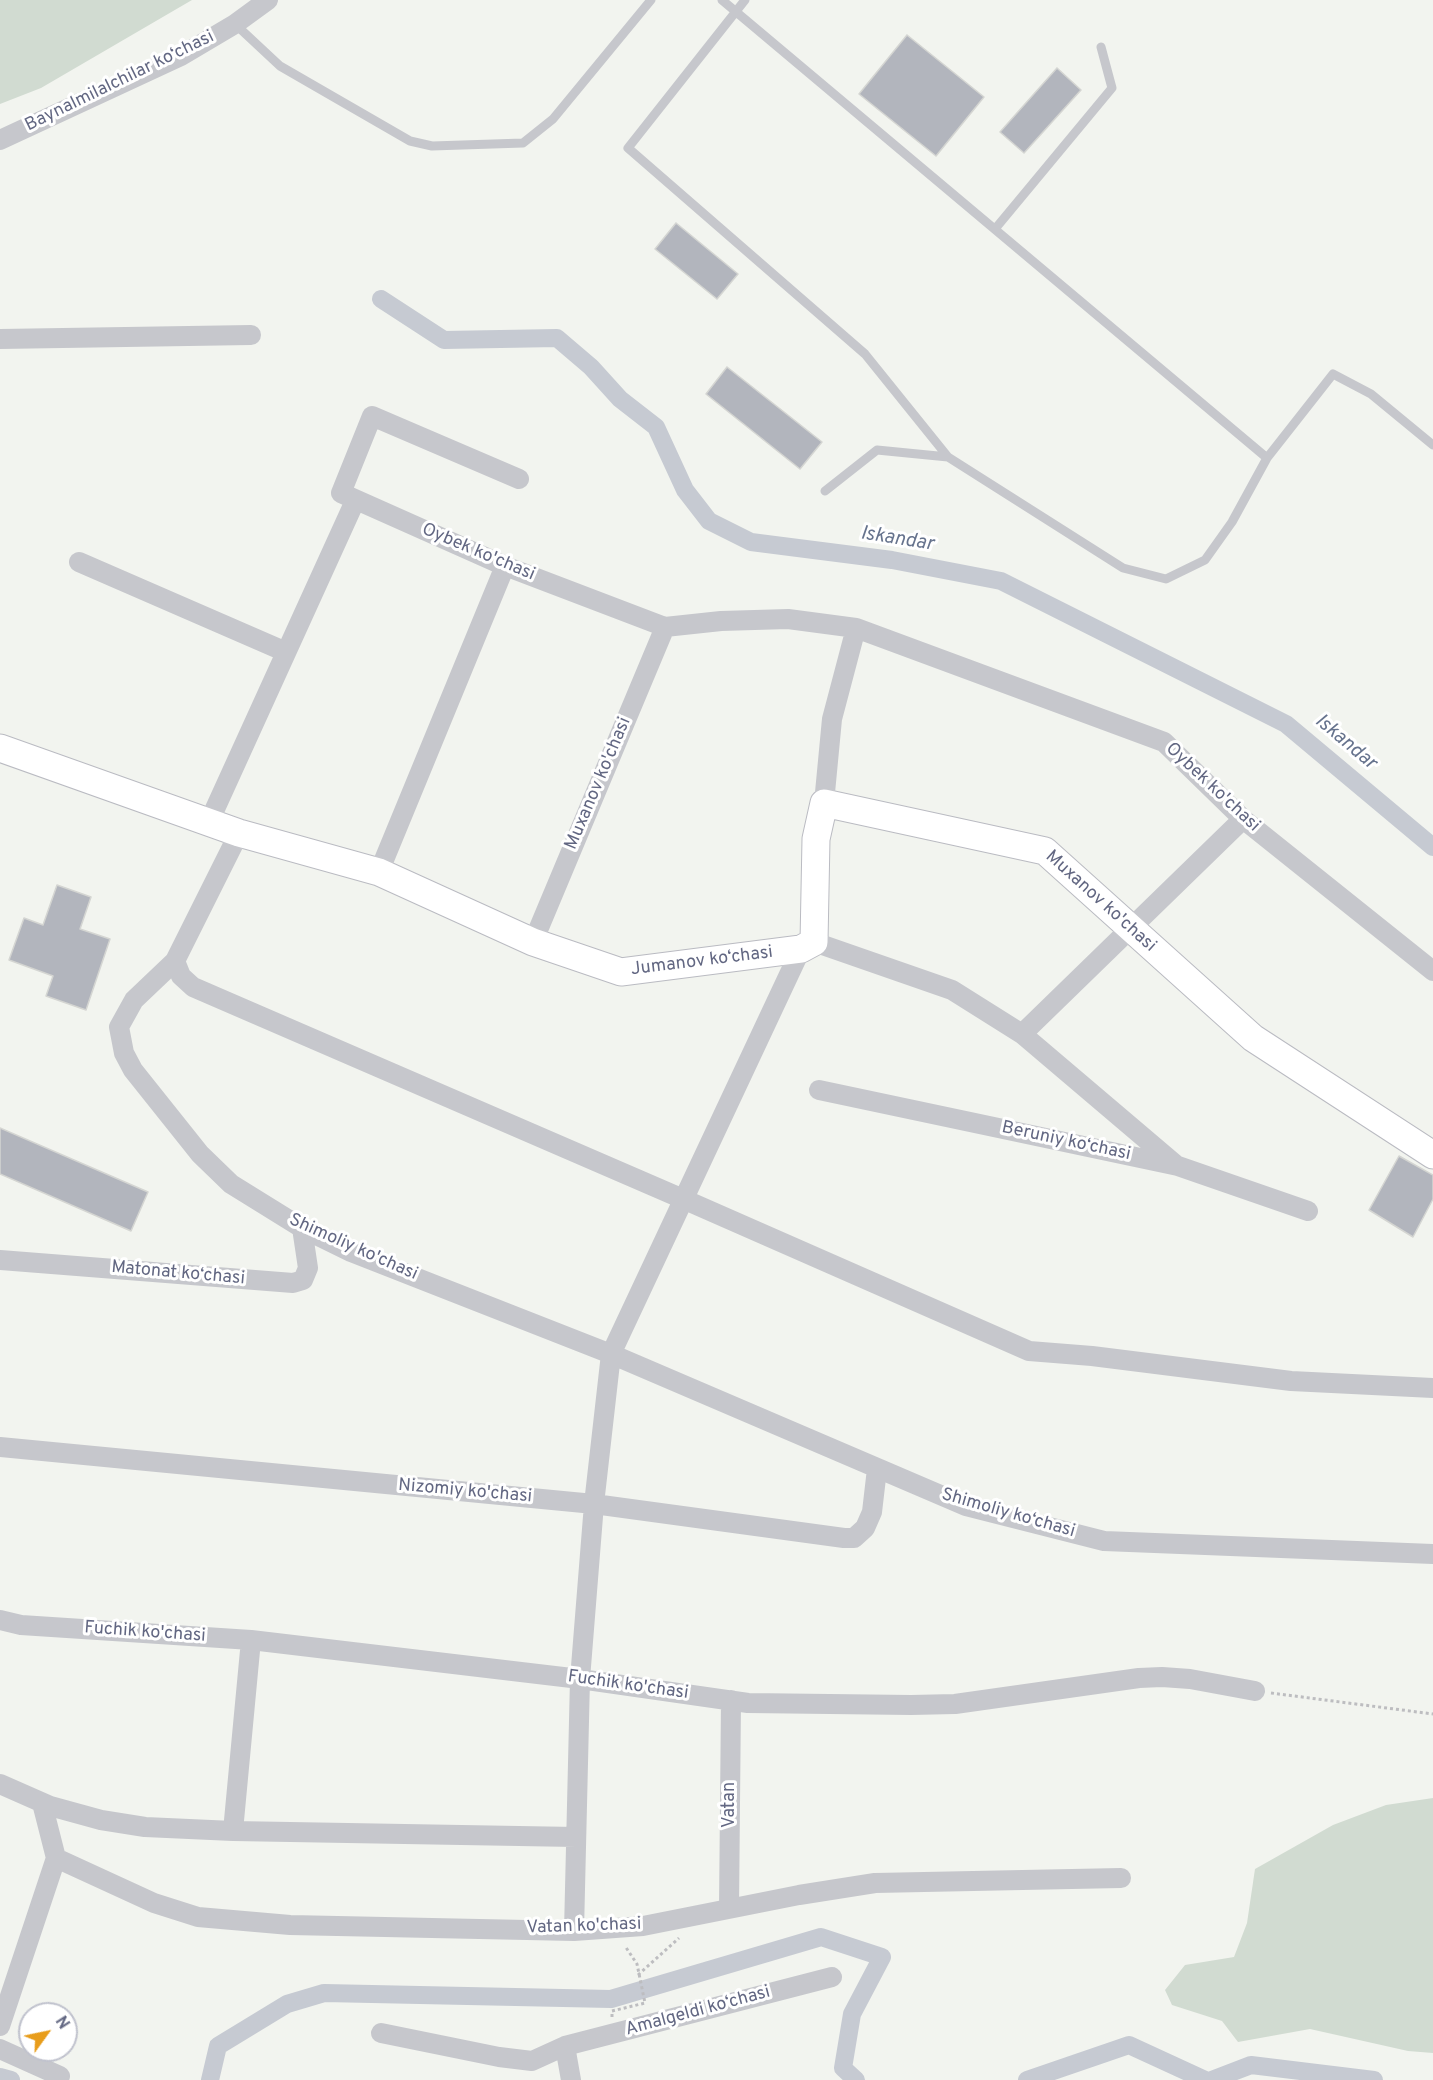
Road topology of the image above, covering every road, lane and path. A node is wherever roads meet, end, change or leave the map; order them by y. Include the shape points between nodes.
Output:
1 (268, 0) edge
2 (651, 0) edge
3 (722, 0) edge
4 (745, 0) edge
5 (735, 12) junction
6 (235, 24) junction
7 (1101, 47) dead end
8 (0, 140) edge
9 (995, 230) junction
10 (251, 334) dead end
11 (0, 339) edge
12 (1433, 445) edge
13 (948, 457) junction
14 (1267, 458) junction
15 (519, 479) dead end
16 (825, 491) dead end
17 (355, 501) junction
18 (79, 562) dead end
19 (505, 566) junction
20 (664, 627) junction
21 (856, 628) junction
22 (286, 652) junction
23 (0, 748) edge
24 (824, 803) junction
25 (1243, 819) junction
26 (209, 822) junction
27 (239, 833) junction
28 (379, 872) junction
29 (1131, 930) junction
30 (533, 942) junction
31 (808, 945) junction
32 (175, 961) junction
33 (1433, 971) edge
34 (1022, 1034) junction
35 (819, 1090) dead end
36 (1433, 1155) edge
37 (1178, 1166) junction
38 (683, 1199) junction
39 (1308, 1210) dead end
40 (302, 1228) junction
41 (0, 1260) edge
42 (611, 1354) junction
43 (1433, 1389) edge
44 (0, 1447) edge
45 (877, 1470) junction
46 (594, 1504) junction
47 (1433, 1554) edge
48 (0, 1620) edge
49 (251, 1640) junction
50 (580, 1679) junction
51 (1256, 1691) joint
52 (731, 1700) junction
53 (1433, 1714) edge
54 (0, 1784) edge
55 (42, 1803) junction
56 (233, 1831) junction
57 (576, 1837) junction
58 (56, 1858) junction
59 (1121, 1878) dead end
60 (729, 1909) junction
61 (606, 1929) junction
62 (574, 1931) junction
63 (832, 1977) dead end
64 (612, 2011) dead end
65 (0, 2026) edge
66 (381, 2033) dead end
67 (565, 2046) junction
68 (0, 2049) edge
69 (60, 2076) dead end
70 (571, 2080) edge

1 - 6 street, Baynalmilalchilar ko‘chasi
2 - 6 lane via 553,118 523,143 432,146 410,141 280,66
3 - 5 lane
4 - 5 lane
5 - 9 lane
5 - 13 lane via 628,148 865,354
6 - 8 street, Baynalmilalchilar ko‘chasi via 181,56
7 - 9 lane via 1112,88
9 - 14 lane
10 - 11 street
12 - 14 lane via 1371,394 1333,374
13 - 14 lane via 1123,568 1166,579 1205,560 1232,522
13 - 16 lane via 877,450
15 - 17 street via 372,416 341,493
17 - 19 street, Oybek ko'chasi
17 - 22 street
18 - 22 street
19 - 20 street, Oybek ko'chasi
19 - 28 street
20 - 21 street, Oybek ko'chasi via 788,619
20 - 30 street, Muxanov ko'chasi
21 - 24 street via 832,719
21 - 25 street, Oybek ko'chasi via 1164,742
22 - 26 street
23 - 26 street, Jumanov ko‘chasi
24 - 29 street, Muxanov ko'chasi via 1045,851
24 - 31 street via 816,839
25 - 29 street
25 - 33 street, Oybek ko'chasi
26 - 27 street, Jumanov ko‘chasi
27 - 28 street, Jumanov ko‘chasi
27 - 32 street
28 - 30 street, Jumanov ko‘chasi
29 - 34 street
29 - 36 street, Muxanov ko'chasi via 1253,1038
30 - 31 street, Jumanov ko‘chasi via 621,972
31 - 34 street, Jumanov ko‘chasi via 952,990
31 - 38 street, Jumanov ko‘chasi
32 - 38 street via 181,976 193,987
32 - 40 street, Shimoliy ko'chasi via 134,1000 119,1027 124,1053 133,1070 200,1154 231,1184
34 - 37 street, Jumanov ko‘chasi
35 - 37 street, Beruniy ko‘chasi
37 - 39 street, Beruniy ko‘chasi
38 - 42 street, Jumanov ko‘chasi
38 - 43 street via 1029,1351 1291,1381
40 - 41 street, Matonat ko‘chasi via 308,1268 303,1280 293,1283
40 - 42 street, Shimoliy ko'chasi via 351,1252
42 - 45 street, Shimoliy ko‘chasi
42 - 46 street, Jumanov ko‘chasi
44 - 46 street, Nizomiy ko'chasi
45 - 46 street, Nizomiy ko'chasi via 872,1512 866,1528 854,1538
45 - 47 street, Shimoliy ko‘chasi via 966,1506 1104,1541
46 - 50 street, Jumanov ko‘chasi
48 - 49 street, Fuchik ko'chasi via 21,1625
49 - 50 street, Fuchik ko'chasi
49 - 56 street
50 - 52 street, Fuchik ko'chasi
50 - 57 street, Jumanov ko‘chasi
51 - 52 street, Fuchik ko'chasi via 1162,1677 955,1704
51 - 53 path
52 - 60 street, Vatan
54 - 55 street
55 - 56 street via 101,1820 145,1827
55 - 58 street
56 - 57 street
57 - 62 street, Jumanov ko‘chasi
58 - 62 street, Vatan ko'chasi via 154,1903 198,1917 290,1925
58 - 65 street
59 - 60 street, Vatan ko'chasi via 875,1883
60 - 61 street, Vatan ko'chasi
61 - 62 street, Vatan ko'chasi
61 - 64 path via 637,1964 645,2003
63 - 67 street, Amalgeldi ko‘chasi
66 - 67 street, Amalgeldi ko‘chasi via 522,2061 539,2059
67 - 70 street
68 - 69 street

